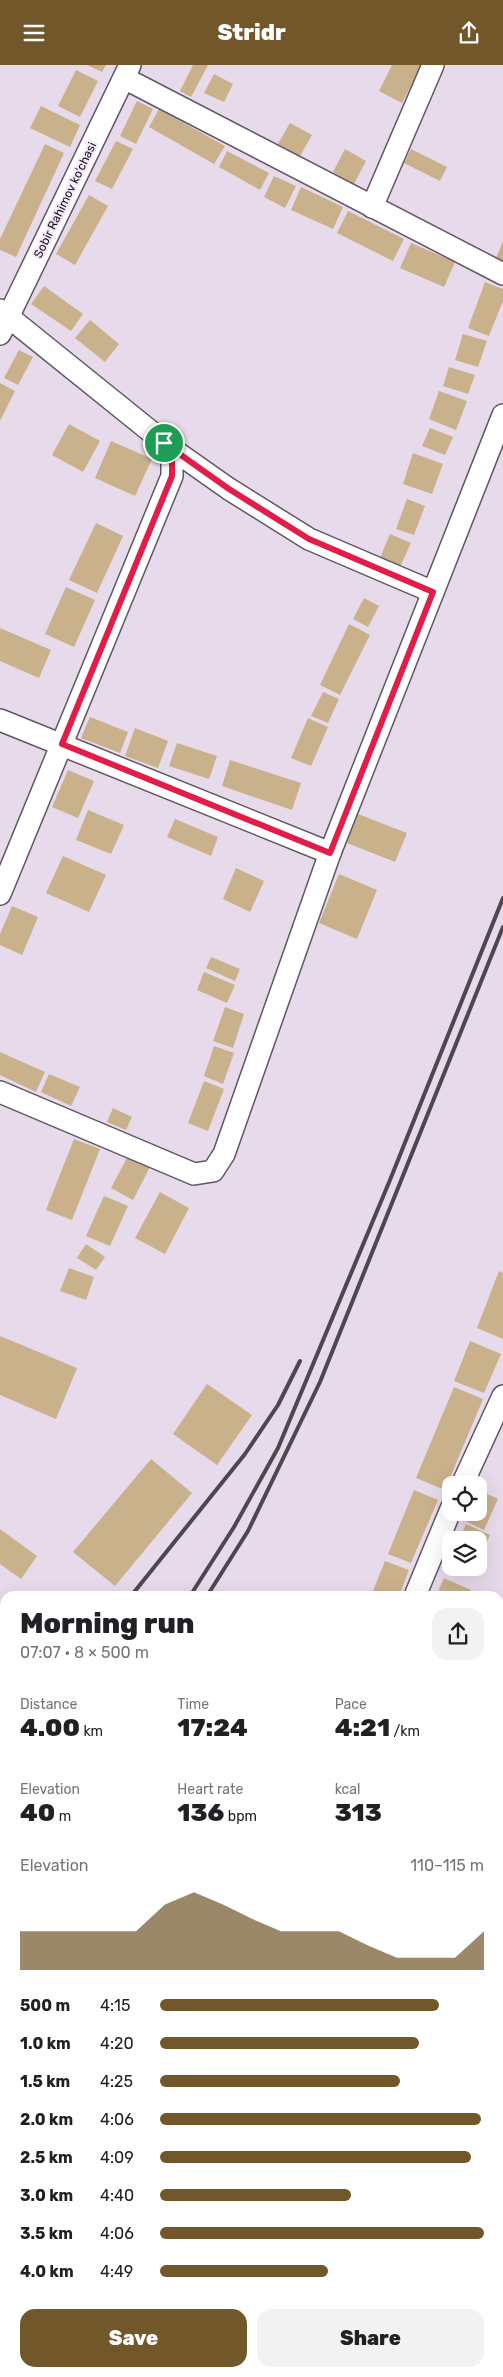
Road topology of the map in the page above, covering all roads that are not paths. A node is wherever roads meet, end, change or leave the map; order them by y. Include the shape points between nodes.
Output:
1 (433, 65) edge
2 (127, 71) edge
3 (372, 207) junction
4 (503, 275) edge
5 (3, 321) edge
6 (503, 415) edge
7 (164, 443) junction
8 (433, 592) junction
9 (0, 720) edge
10 (62, 744) junction
11 (330, 853) junction
12 (0, 894) edge
13 (0, 1092) edge
14 (503, 1396) edge
15 (466, 1476) edge
16 (446, 1521) edge
17 (417, 1591) edge

1 - 3 street
2 - 3 street
2 - 5 street, Sobir Rahimov ko'chasi
3 - 4 street
5 - 7 street
6 - 8 street
7 - 8 street via 309,539
7 - 10 street via 172,457 172,476
8 - 11 street
9 - 10 street
10 - 11 street
10 - 12 street
11 - 13 street via 224,1154 213,1171 194,1174
14 - 15 street
16 - 17 street

